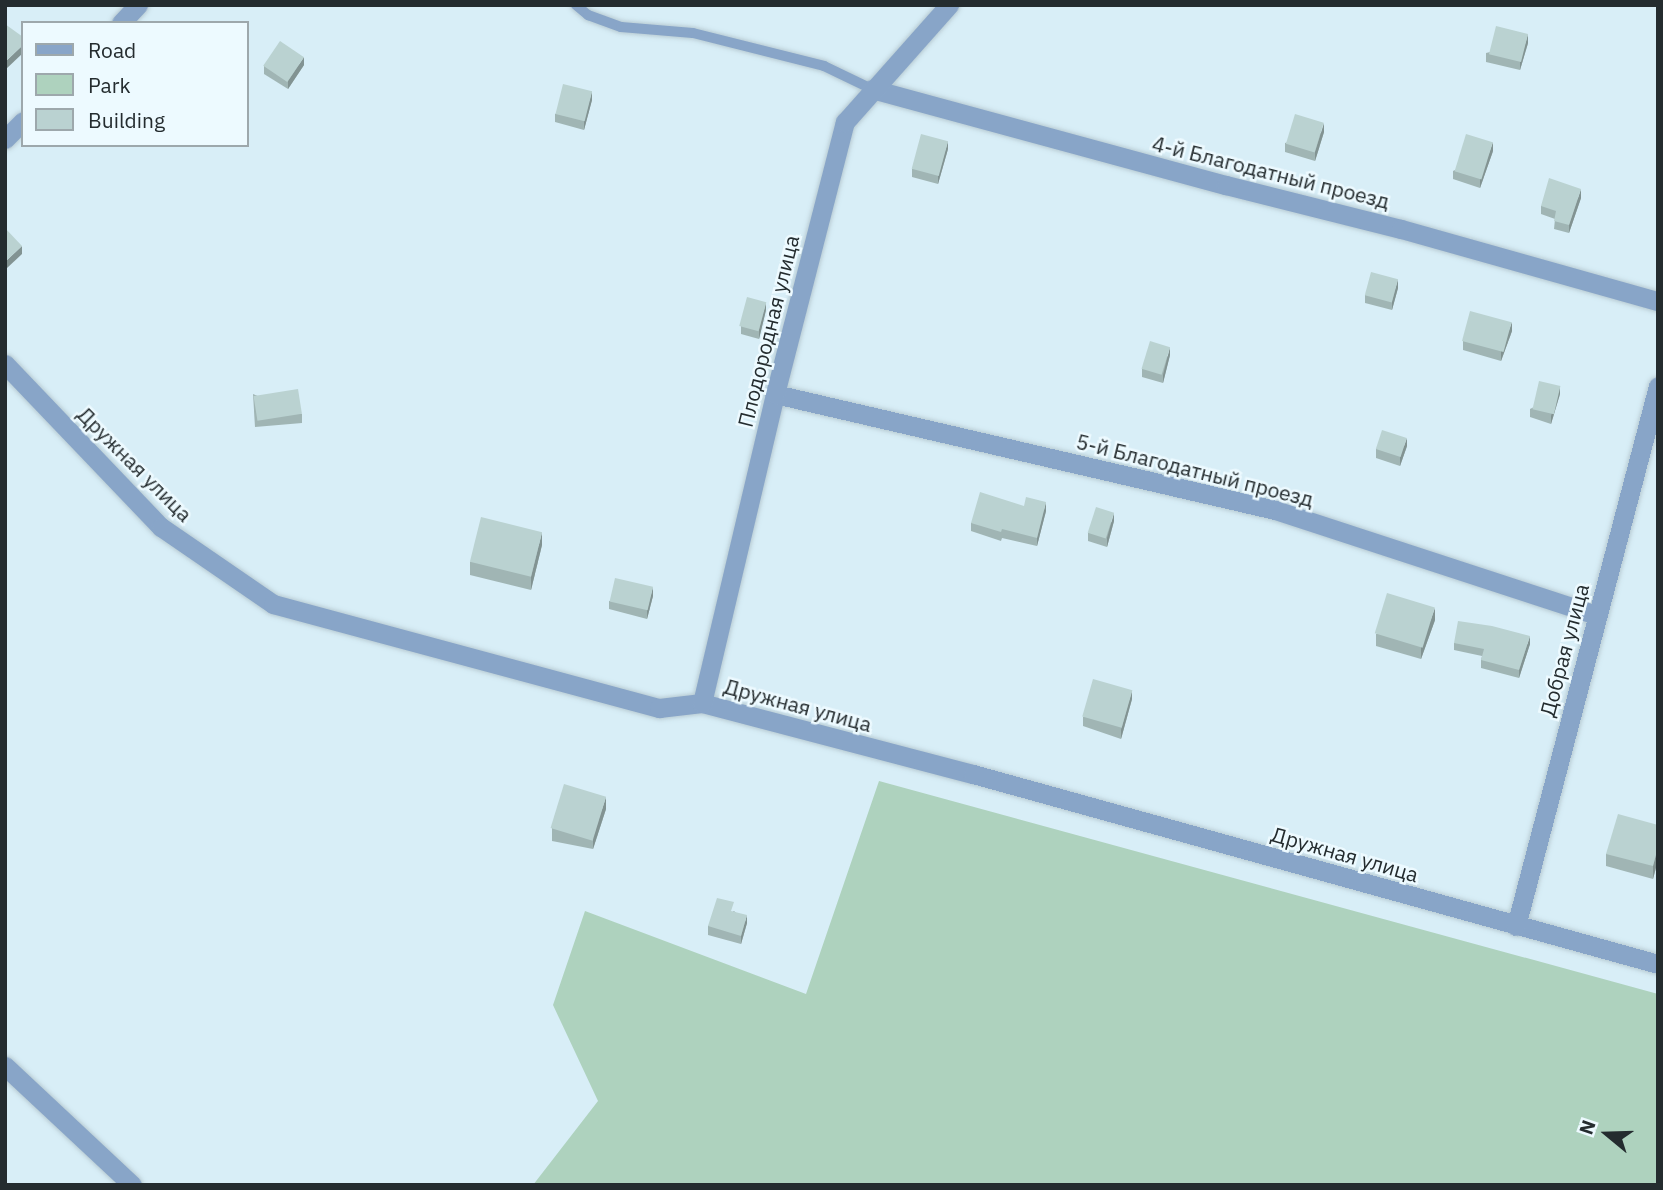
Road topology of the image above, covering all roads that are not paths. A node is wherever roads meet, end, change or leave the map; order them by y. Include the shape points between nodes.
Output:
1 (138, 5) edge
2 (576, 5) edge
3 (949, 5) edge
4 (123, 21) edge
5 (872, 89) junction
6 (21, 123) edge
7 (5, 139) edge
8 (1658, 301) edge
9 (5, 364) edge
10 (1658, 386) edge
11 (775, 394) junction
12 (1597, 615) junction
13 (702, 703) junction
14 (1516, 926) junction
15 (1658, 964) edge
16 (5, 1066) edge
17 (132, 1185) edge

1 - 4 street
2 - 5 lane via 588,15 621,27 693,33 824,66
3 - 5 street, Плодородная улица
5 - 8 street, 4-й Благодатный проезд
5 - 11 street, Плодородная улица via 845,122
6 - 7 street
9 - 13 street, Дружная улица via 161,527 273,604 659,708
10 - 12 street, Добрая улица
11 - 12 street, 5-й Благодатный проезд via 1275,510
11 - 13 street, Плодородная улица
12 - 14 street, Добрая улица
13 - 14 street, Дружная улица
14 - 15 street, Дружная улица
16 - 17 street

